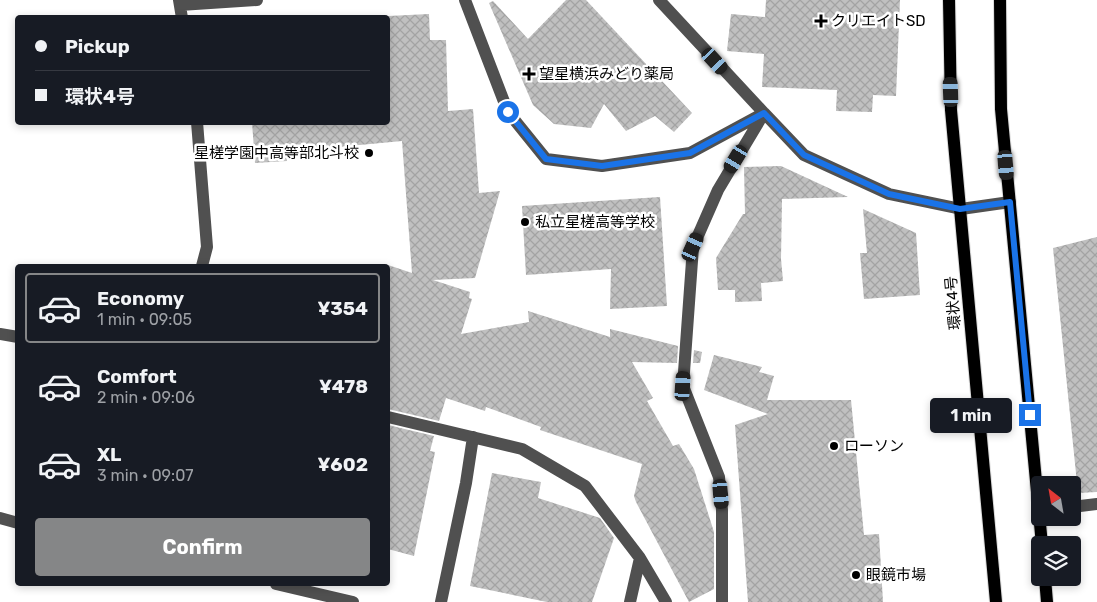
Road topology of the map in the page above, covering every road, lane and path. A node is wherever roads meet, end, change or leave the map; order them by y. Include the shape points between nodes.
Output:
1 (256, 0) edge
2 (465, 0) edge
3 (659, 0) edge
4 (948, 0) edge
5 (1000, 0) edge
6 (180, 7) edge
7 (764, 113) junction
8 (197, 125) edge
9 (1010, 202) junction
10 (960, 209) junction
11 (203, 264) edge
12 (0, 334) edge
13 (15, 336) edge
14 (390, 417) edge
15 (473, 437) junction
16 (1037, 476) edge
17 (1097, 504) edge
18 (1081, 506) edge
19 (0, 518) edge
20 (15, 522) edge
21 (640, 558) junction
22 (285, 586) edge
23 (1046, 586) edge
24 (354, 602) edge
25 (441, 602) edge
26 (630, 602) edge
27 (666, 602) edge
28 (722, 602) edge
29 (996, 602) edge
30 (1047, 602) edge

1 - 6 street
2 - 7 street via 508,112 546,159 602,166 690,153
3 - 7 street
4 - 10 main road, 環状4号 via 951,110
5 - 9 main road via 1001,110
7 - 10 street via 804,155 889,194
7 - 28 street via 718,190 693,247 683,386 719,477
8 - 11 street via 207,247
9 - 10 street
9 - 16 main road
10 - 29 main road, 環状4号
12 - 13 street
14 - 15 street
15 - 21 street via 522,449 586,486
15 - 25 street
17 - 18 street
19 - 20 street
21 - 26 street
21 - 27 street
22 - 24 street
23 - 30 main road

